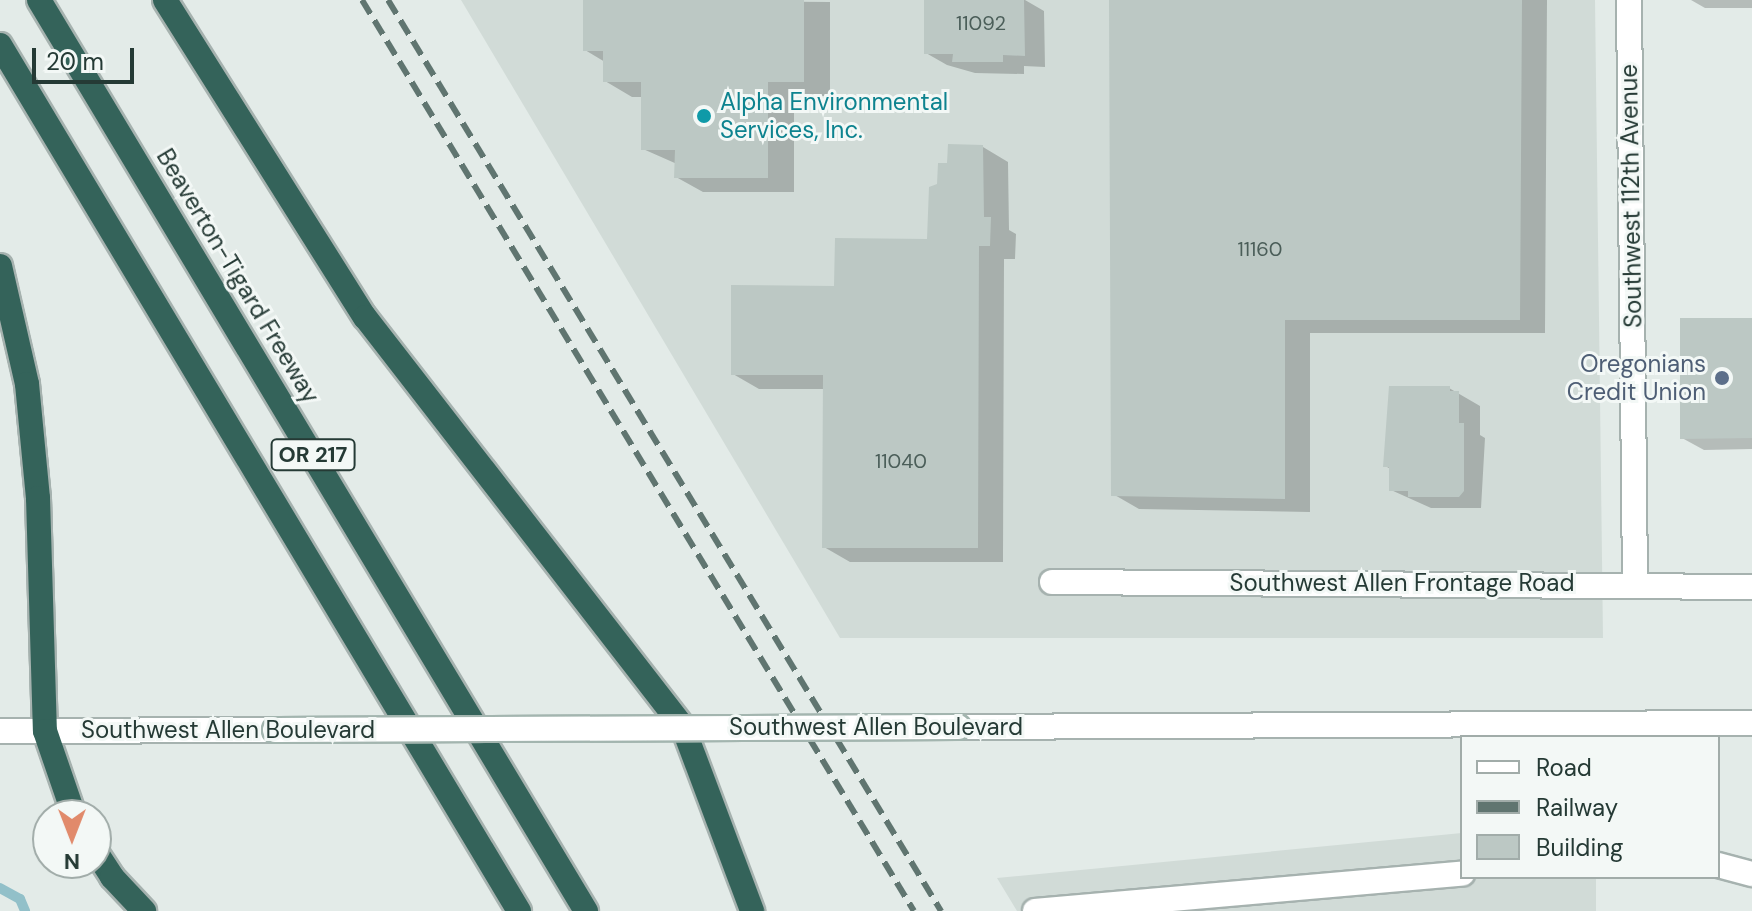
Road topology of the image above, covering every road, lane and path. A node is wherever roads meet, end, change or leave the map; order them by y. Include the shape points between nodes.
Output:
1 (39, 0) edge
2 (165, 0) edge
3 (1629, 0) edge
4 (0, 45) edge
5 (0, 266) edge
6 (1052, 582) dead end
7 (1635, 583) junction
8 (1752, 587) edge
9 (1752, 723) edge
10 (683, 727) junction
11 (0, 731) edge
12 (45, 731) junction
13 (68, 799) edge
14 (1720, 866) edge
15 (1460, 874) edge
16 (1752, 874) edge
17 (112, 877) edge
18 (144, 911) edge
19 (519, 911) edge
20 (586, 911) edge
21 (752, 911) edge
22 (1035, 911) edge

1 - 20 highway, Beaverton-Tigard Freeway / OR 217
2 - 10 highway via 365,317
3 - 7 main road, Southwest 112th Avenue
4 - 19 highway, OR 217
5 - 12 highway via 27,384 38,498
6 - 7 main road, Southwest Allen Frontage Road
7 - 8 main road, Southwest Allen Frontage Road
9 - 10 main road, Southwest Allen Boulevard, bridge
10 - 12 main road, Southwest Allen Boulevard, bridge
10 - 21 highway
11 - 12 main road, Southwest Allen Boulevard
12 - 13 highway
14 - 16 main road
15 - 22 main road
17 - 18 highway

